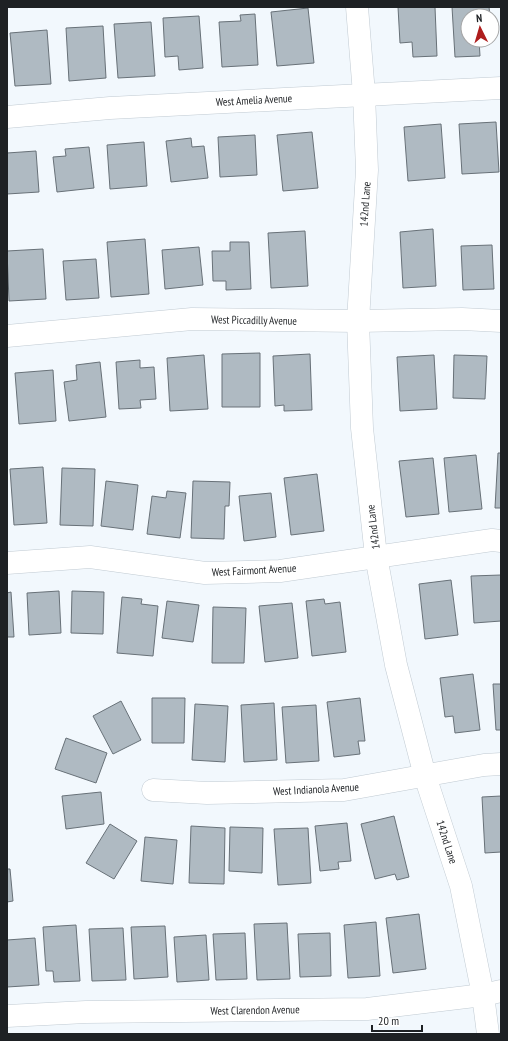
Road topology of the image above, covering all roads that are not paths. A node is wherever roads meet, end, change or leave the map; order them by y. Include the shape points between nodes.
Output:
1 (357, 7) edge
2 (501, 88) edge
3 (364, 94) junction
4 (7, 118) edge
5 (358, 321) junction
6 (501, 321) edge
7 (7, 336) edge
8 (501, 541) edge
9 (376, 556) junction
10 (7, 563) edge
11 (501, 764) edge
12 (425, 776) junction
13 (153, 790) dead end
14 (492, 993) edge
15 (7, 1016) edge
16 (488, 1034) edge

1 - 3 street, 142nd Lane
2 - 3 street, West Amelia Avenue
3 - 4 street, West Amelia Avenue via 110,108
3 - 5 street, 142nd Lane via 367,170
5 - 6 street, West Piccadilly Avenue
5 - 7 street, West Piccadilly Avenue via 192,319
5 - 9 street, 142nd Lane via 362,428
8 - 9 street, West Fairmont Avenue via 492,540
9 - 10 street, West Fairmont Avenue via 280,571 205,573 90,557
9 - 12 street, 142nd Lane via 396,665
11 - 12 street, West Indianola Avenue
12 - 13 street, West Indianola Avenue via 344,790 207,793
12 - 14 street, 142nd Lane
14 - 15 street, West Clarendon Avenue via 367,1009 86,1012
14 - 16 street, 142nd Lane

